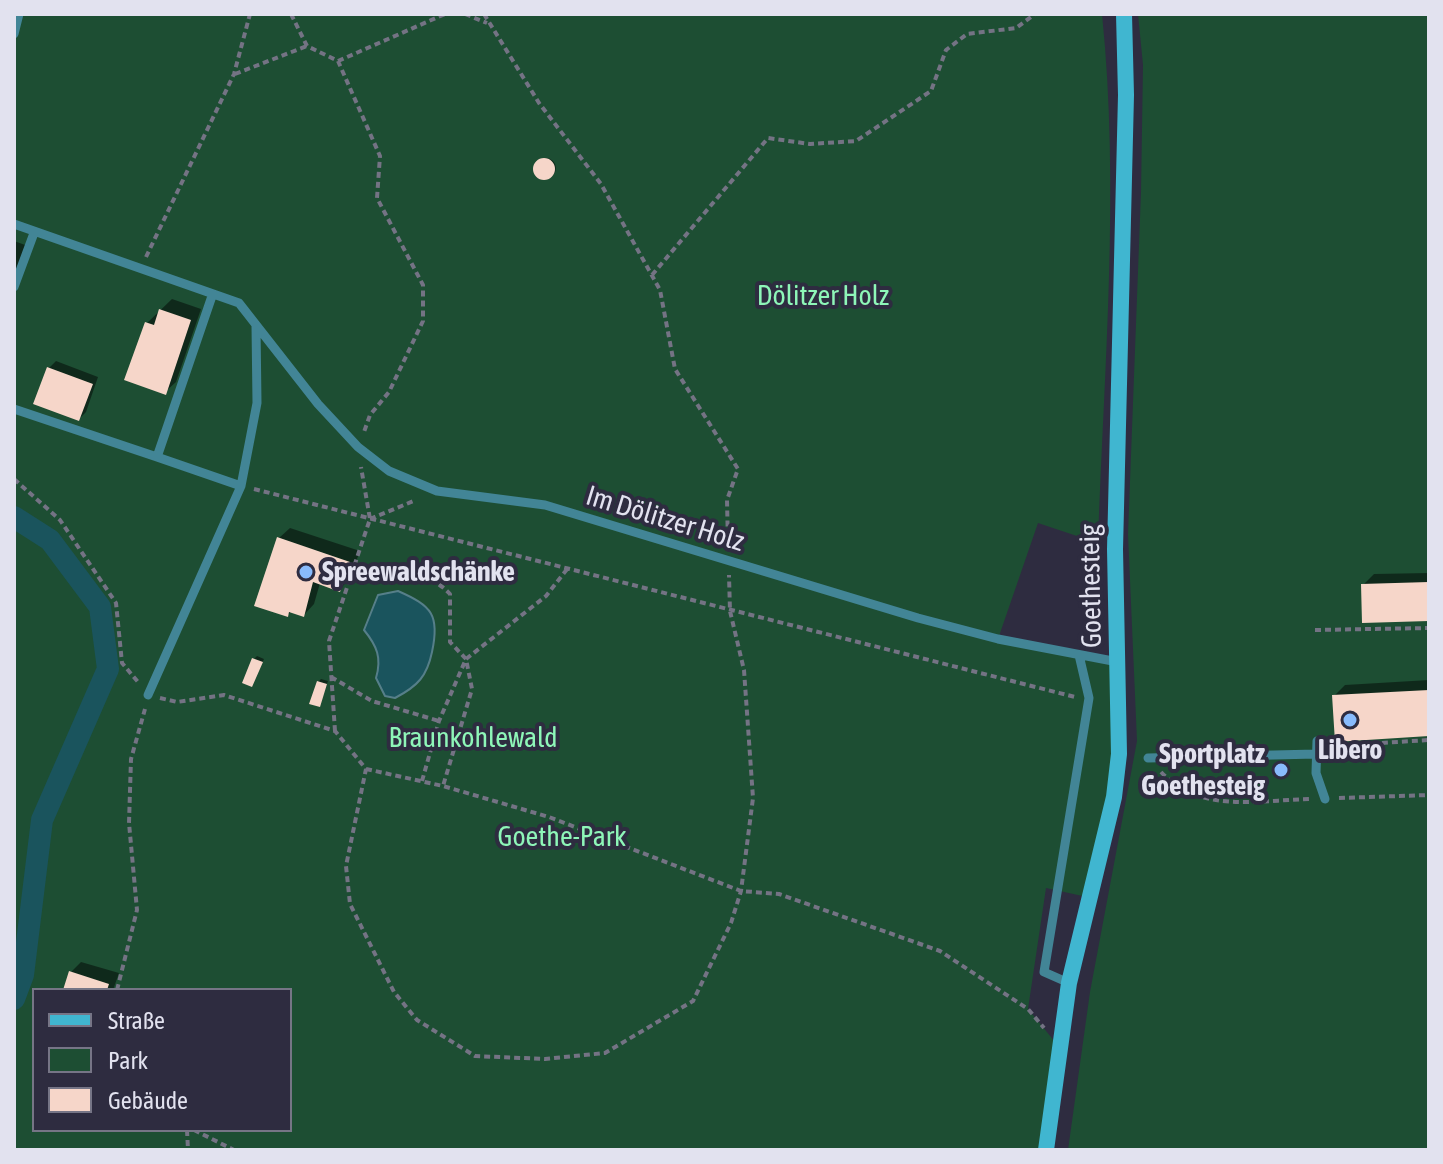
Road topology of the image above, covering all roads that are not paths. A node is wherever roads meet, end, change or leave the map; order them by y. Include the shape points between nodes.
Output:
1 (19, 14) edge
2 (1124, 14) edge
3 (14, 34) edge
4 (14, 224) edge
5 (34, 233) junction
6 (14, 287) edge
7 (212, 296) junction
8 (256, 326) junction
9 (14, 409) edge
10 (157, 457) junction
11 (241, 486) junction
12 (1079, 655) junction
13 (1119, 662) junction
14 (148, 695) road end
15 (1148, 758) road end
16 (1325, 799) road end
17 (1069, 983) junction
18 (1046, 1150) edge

1 - 3 lane
2 - 13 main road, Goethesteig via 1115,549
4 - 5 lane, Im Dölitzer Holz
5 - 6 lane
5 - 7 lane, Im Dölitzer Holz
7 - 8 lane, Im Dölitzer Holz via 239,303
7 - 10 lane
8 - 11 lane via 257,403
8 - 12 lane, Im Dölitzer Holz via 358,447 389,471 437,491 545,505 918,618
9 - 10 lane
10 - 11 lane
11 - 14 lane
12 - 13 lane, Im Dölitzer Holz
12 - 17 lane via 1089,698 1044,972
13 - 17 main road, Goethesteig via 1114,797
15 - 16 lane via 1316,747 1316,773
17 - 18 main road, Goethesteig

